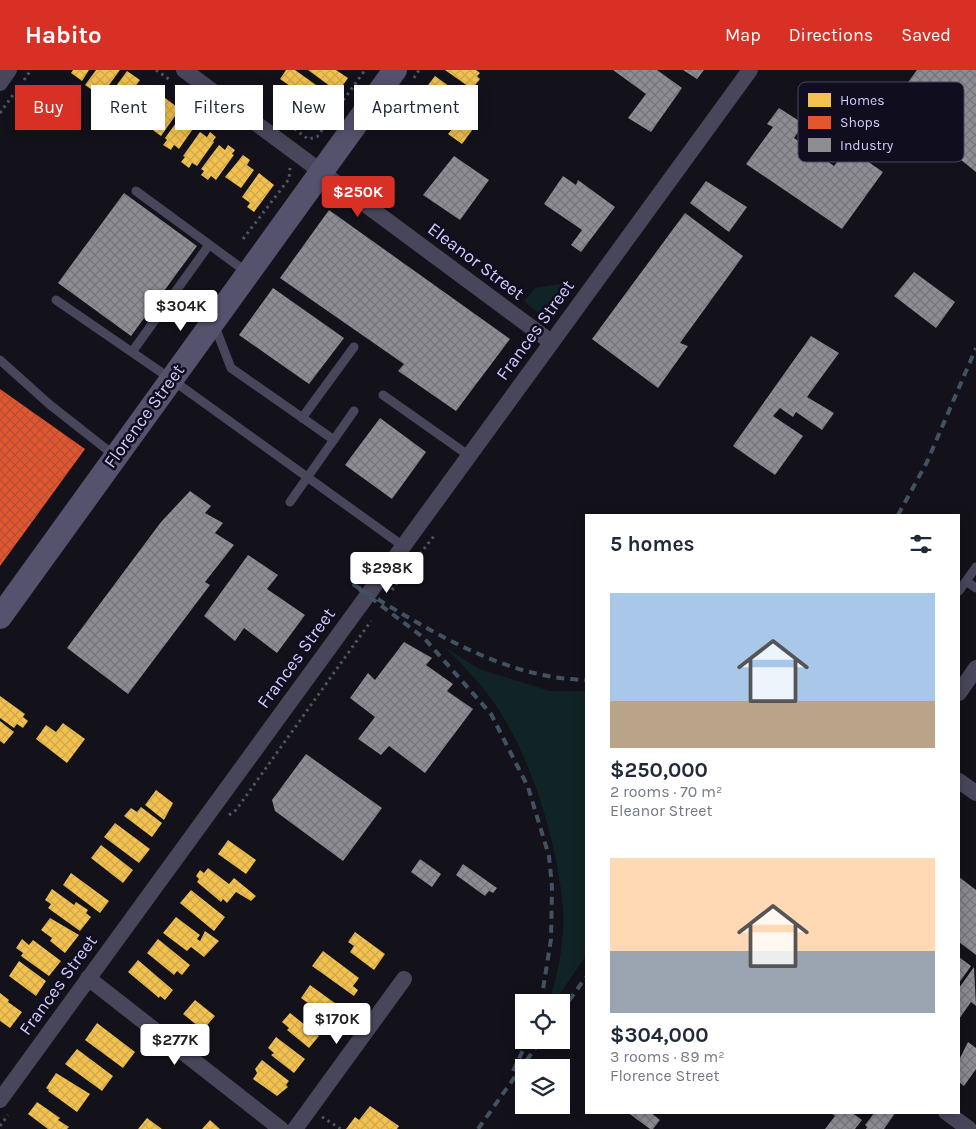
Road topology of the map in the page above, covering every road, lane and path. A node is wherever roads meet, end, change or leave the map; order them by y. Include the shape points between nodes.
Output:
1 (9, 70) edge
2 (156, 70) edge
3 (184, 70) edge
4 (365, 70) edge
5 (395, 70) edge
6 (750, 70) edge
7 (0, 82) edge
8 (172, 82) dead end
9 (344, 99) edge
10 (295, 130) edge
11 (322, 130) edge
12 (282, 162) dead end
13 (321, 171) junction
14 (136, 191) dead end
15 (244, 240) dead end
16 (209, 245) junction
17 (248, 273) junction
18 (56, 300) dead end
19 (213, 321) junction
20 (551, 342) junction
21 (354, 347) dead end
22 (132, 352) junction
23 (0, 360) edge
24 (171, 379) junction
25 (383, 395) dead end
26 (354, 411) dead end
27 (302, 418) junction
28 (334, 440) junction
29 (468, 455) junction
30 (116, 456) junction
31 (308, 477) junction
32 (290, 502) dead end
33 (403, 546) junction
34 (976, 567) edge
35 (966, 581) junction
36 (976, 588) edge
37 (960, 590) edge
38 (0, 617) edge
39 (976, 668) edge
40 (960, 692) edge
41 (960, 782) edge
42 (976, 793) edge
43 (88, 978) junction
44 (404, 979) dead end
45 (0, 1100) edge
46 (949, 1114) edge
47 (317, 1123) dead end
48 (281, 1129) edge
49 (295, 1129) edge
50 (341, 1129) edge
51 (969, 1129) edge

1 - 7 street
2 - 8 path
3 - 13 street, Eleanor Street
4 - 9 path
5 - 13 main road, Florence Street
6 - 20 street, Frances Street
10 - 11 path via 308,139 317,137
12 - 15 path via 290,167 289,180
13 - 17 main road, Florence Street
13 - 20 street, Eleanor Street
14 - 16 lane
16 - 17 lane
16 - 22 lane
17 - 19 main road, Florence Street
18 - 22 lane
19 - 24 main road, Florence Street
19 - 27 lane via 231,368
20 - 29 street, Frances Street
21 - 27 lane
22 - 24 lane
23 - 30 lane via 49,404
24 - 30 main road, Florence Street
24 - 31 lane
25 - 29 lane
26 - 28 lane
27 - 28 lane
28 - 31 lane
29 - 33 street, Frances Street
30 - 38 main road, Florence Street
31 - 32 lane
31 - 33 lane
33 - 43 street, Frances Street
34 - 35 lane
35 - 36 lane
35 - 37 lane
39 - 40 street
41 - 42 street
43 - 45 street, Frances Street
43 - 48 street
44 - 49 street
46 - 51 street
47 - 50 path via 322,1116

